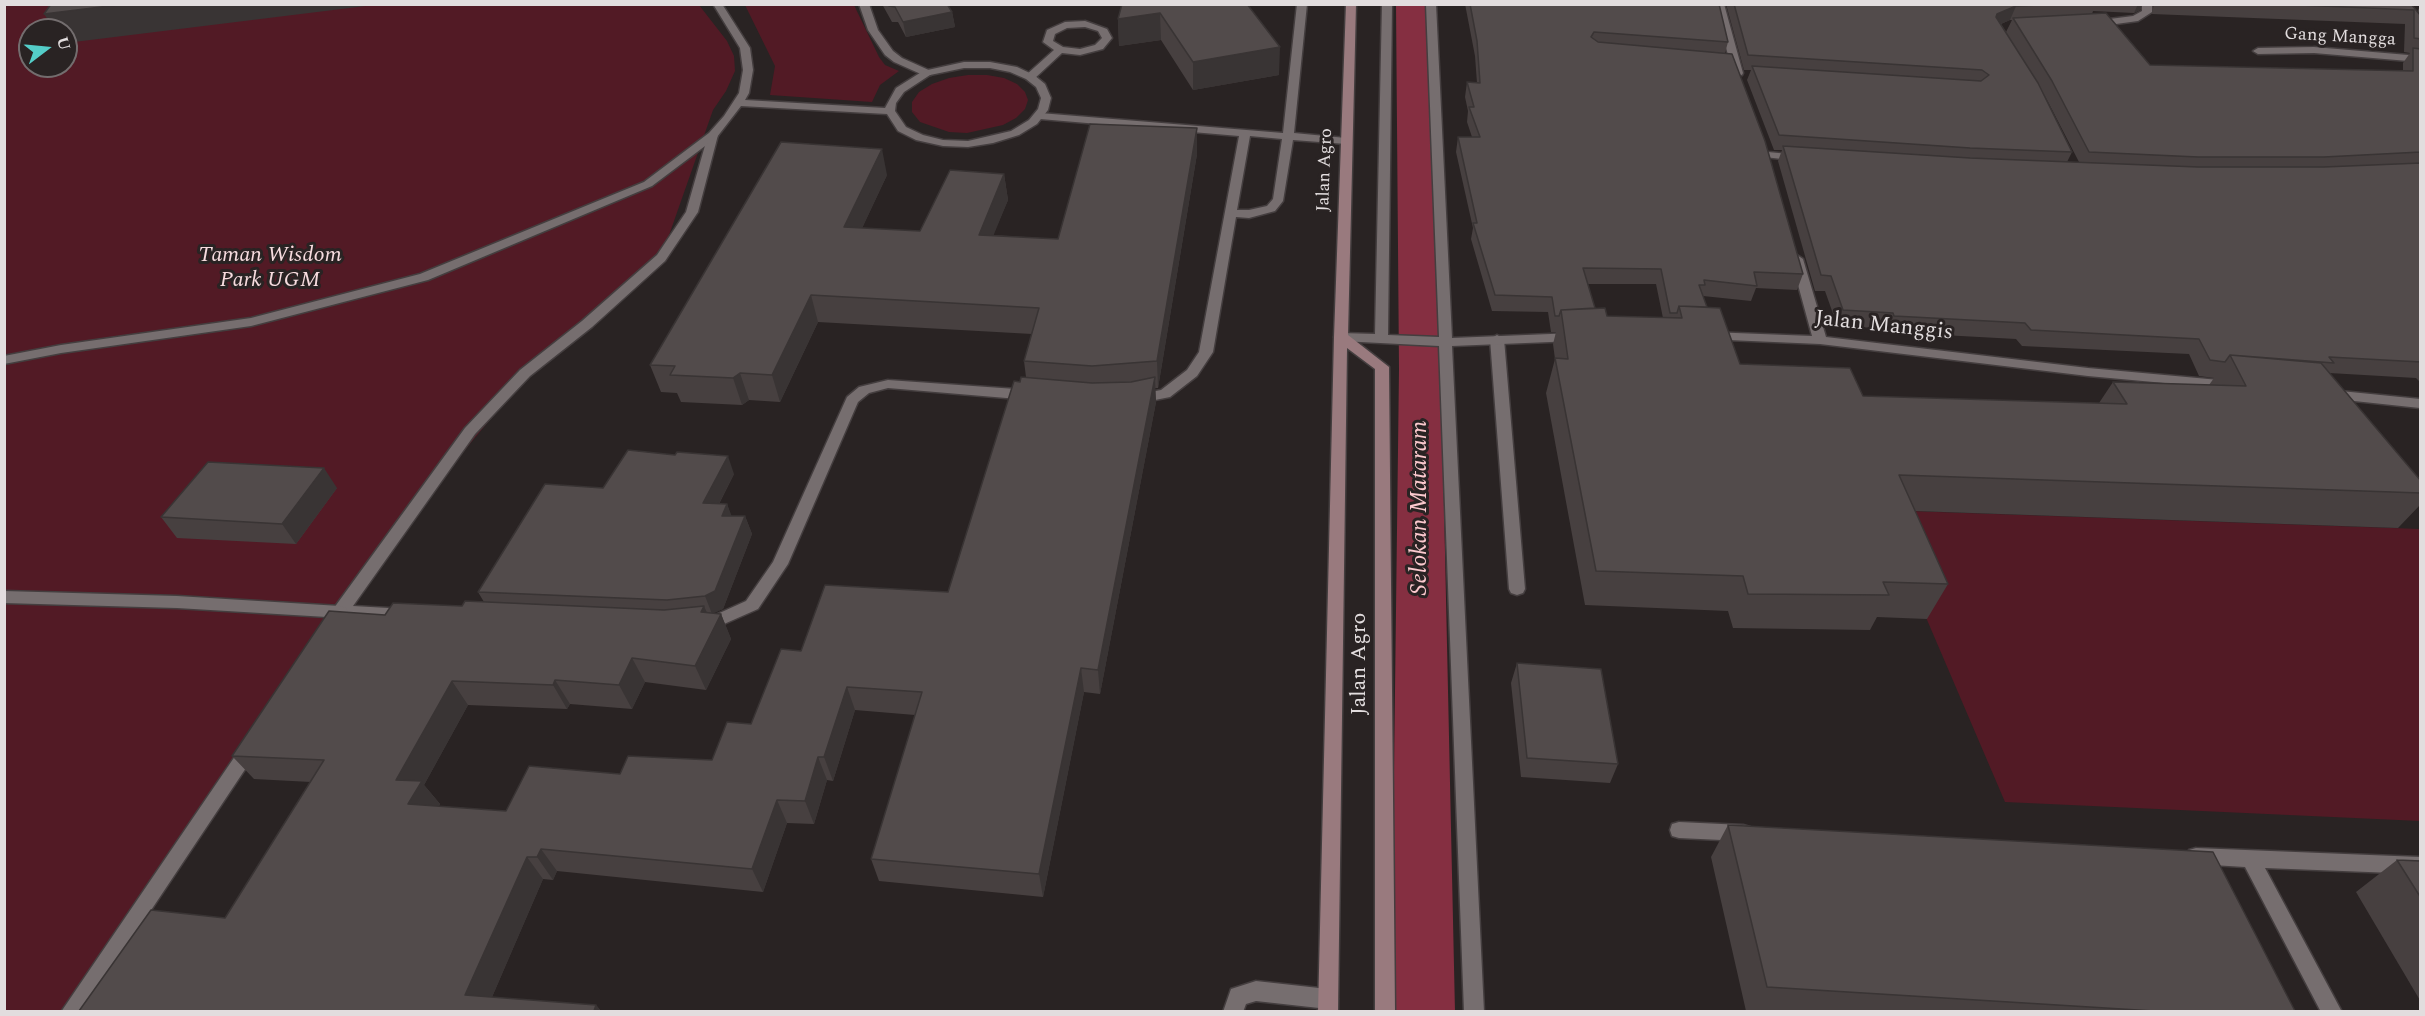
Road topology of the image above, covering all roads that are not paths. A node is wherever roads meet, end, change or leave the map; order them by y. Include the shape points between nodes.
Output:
1 (717, 4) edge
2 (864, 4) edge
3 (1302, 4) edge
4 (1351, 4) edge
5 (1387, 4) edge
6 (1431, 4) edge
7 (1719, 4) edge
8 (2147, 4) edge
9 (2087, 24) edge
10 (1060, 50) junction
11 (2258, 51) dead end
12 (2421, 58) edge
13 (927, 73) junction
14 (1030, 77) junction
15 (1744, 78) edge
16 (739, 103) junction
17 (890, 111) junction
18 (1040, 116) junction
19 (1245, 134) junction
20 (713, 135) junction
21 (1288, 136) junction
22 (1346, 141) junction
23 (1768, 156) edge
24 (1811, 159) edge
25 (1231, 213) junction
26 (1794, 247) edge
27 (1591, 336) edge
28 (1695, 336) edge
29 (1341, 337) junction
30 (1388, 339) junction
31 (1497, 339) junction
32 (1820, 340) junction
33 (1441, 342) junction
34 (4, 360) edge
35 (2248, 386) edge
36 (2317, 394) edge
37 (1048, 396) edge
38 (1122, 399) edge
39 (2421, 404) edge
40 (1517, 589) dead end
41 (4, 597) edge
42 (340, 612) junction
43 (423, 616) edge
44 (685, 625) edge
45 (326, 632) edge
46 (261, 732) edge
47 (1679, 830) dead end
48 (1762, 834) edge
49 (2178, 855) edge
50 (2250, 858) junction
51 (2421, 866) edge
52 (1328, 1005) edge
53 (71, 1011) edge
54 (1233, 1011) edge
55 (1385, 1011) edge
56 (1474, 1011) edge
57 (2332, 1011) edge

1 - 16 street via 738,34 747,58 746,82
2 - 13 street via 873,30 889,53
3 - 21 street
4 - 22 main road, Jalan Agro
5 - 30 street
6 - 33 street
7 - 15 street via 1728,63
8 - 9 street via 2147,12 2135,19
10 - 10 street via 1080,52 1099,47 1107,38 1102,29 1094,26 1065,25 1050,32 1048,42
10 - 14 street
11 - 12 street, Gang Mangga via 2314,50
13 - 14 street via 964,65 990,65
13 - 17 street via 900,90
14 - 18 street via 1041,86 1046,98
16 - 17 street
16 - 20 street
17 - 18 street via 902,129 920,138 968,144 1015,133
18 - 19 street
19 - 21 street
19 - 25 street
20 - 34 street via 648,184 424,277 251,322
20 - 42 street via 692,212 661,258 588,324 525,373 470,431
21 - 22 street
21 - 25 street via 1279,199 1271,209
22 - 29 main road, Jalan Agro
23 - 24 street
25 - 38 street via 1206,352 1192,373 1165,394
26 - 32 street
27 - 31 street
28 - 32 street, Jalan Manggis
29 - 30 street
29 - 52 main road, Jalan Agro
29 - 55 main road, Jalan Agro via 1382,368
30 - 33 street
31 - 33 street
31 - 40 street
32 - 35 street, Jalan Manggis via 2088,372
33 - 56 street
36 - 39 street
37 - 44 street via 888,384 864,390 852,400 780,564 752,605 716,622
41 - 42 street
42 - 43 street
42 - 45 street
46 - 53 street
47 - 48 street
49 - 50 street
50 - 51 street
50 - 57 street
52 - 54 street via 1256,991 1238,996

